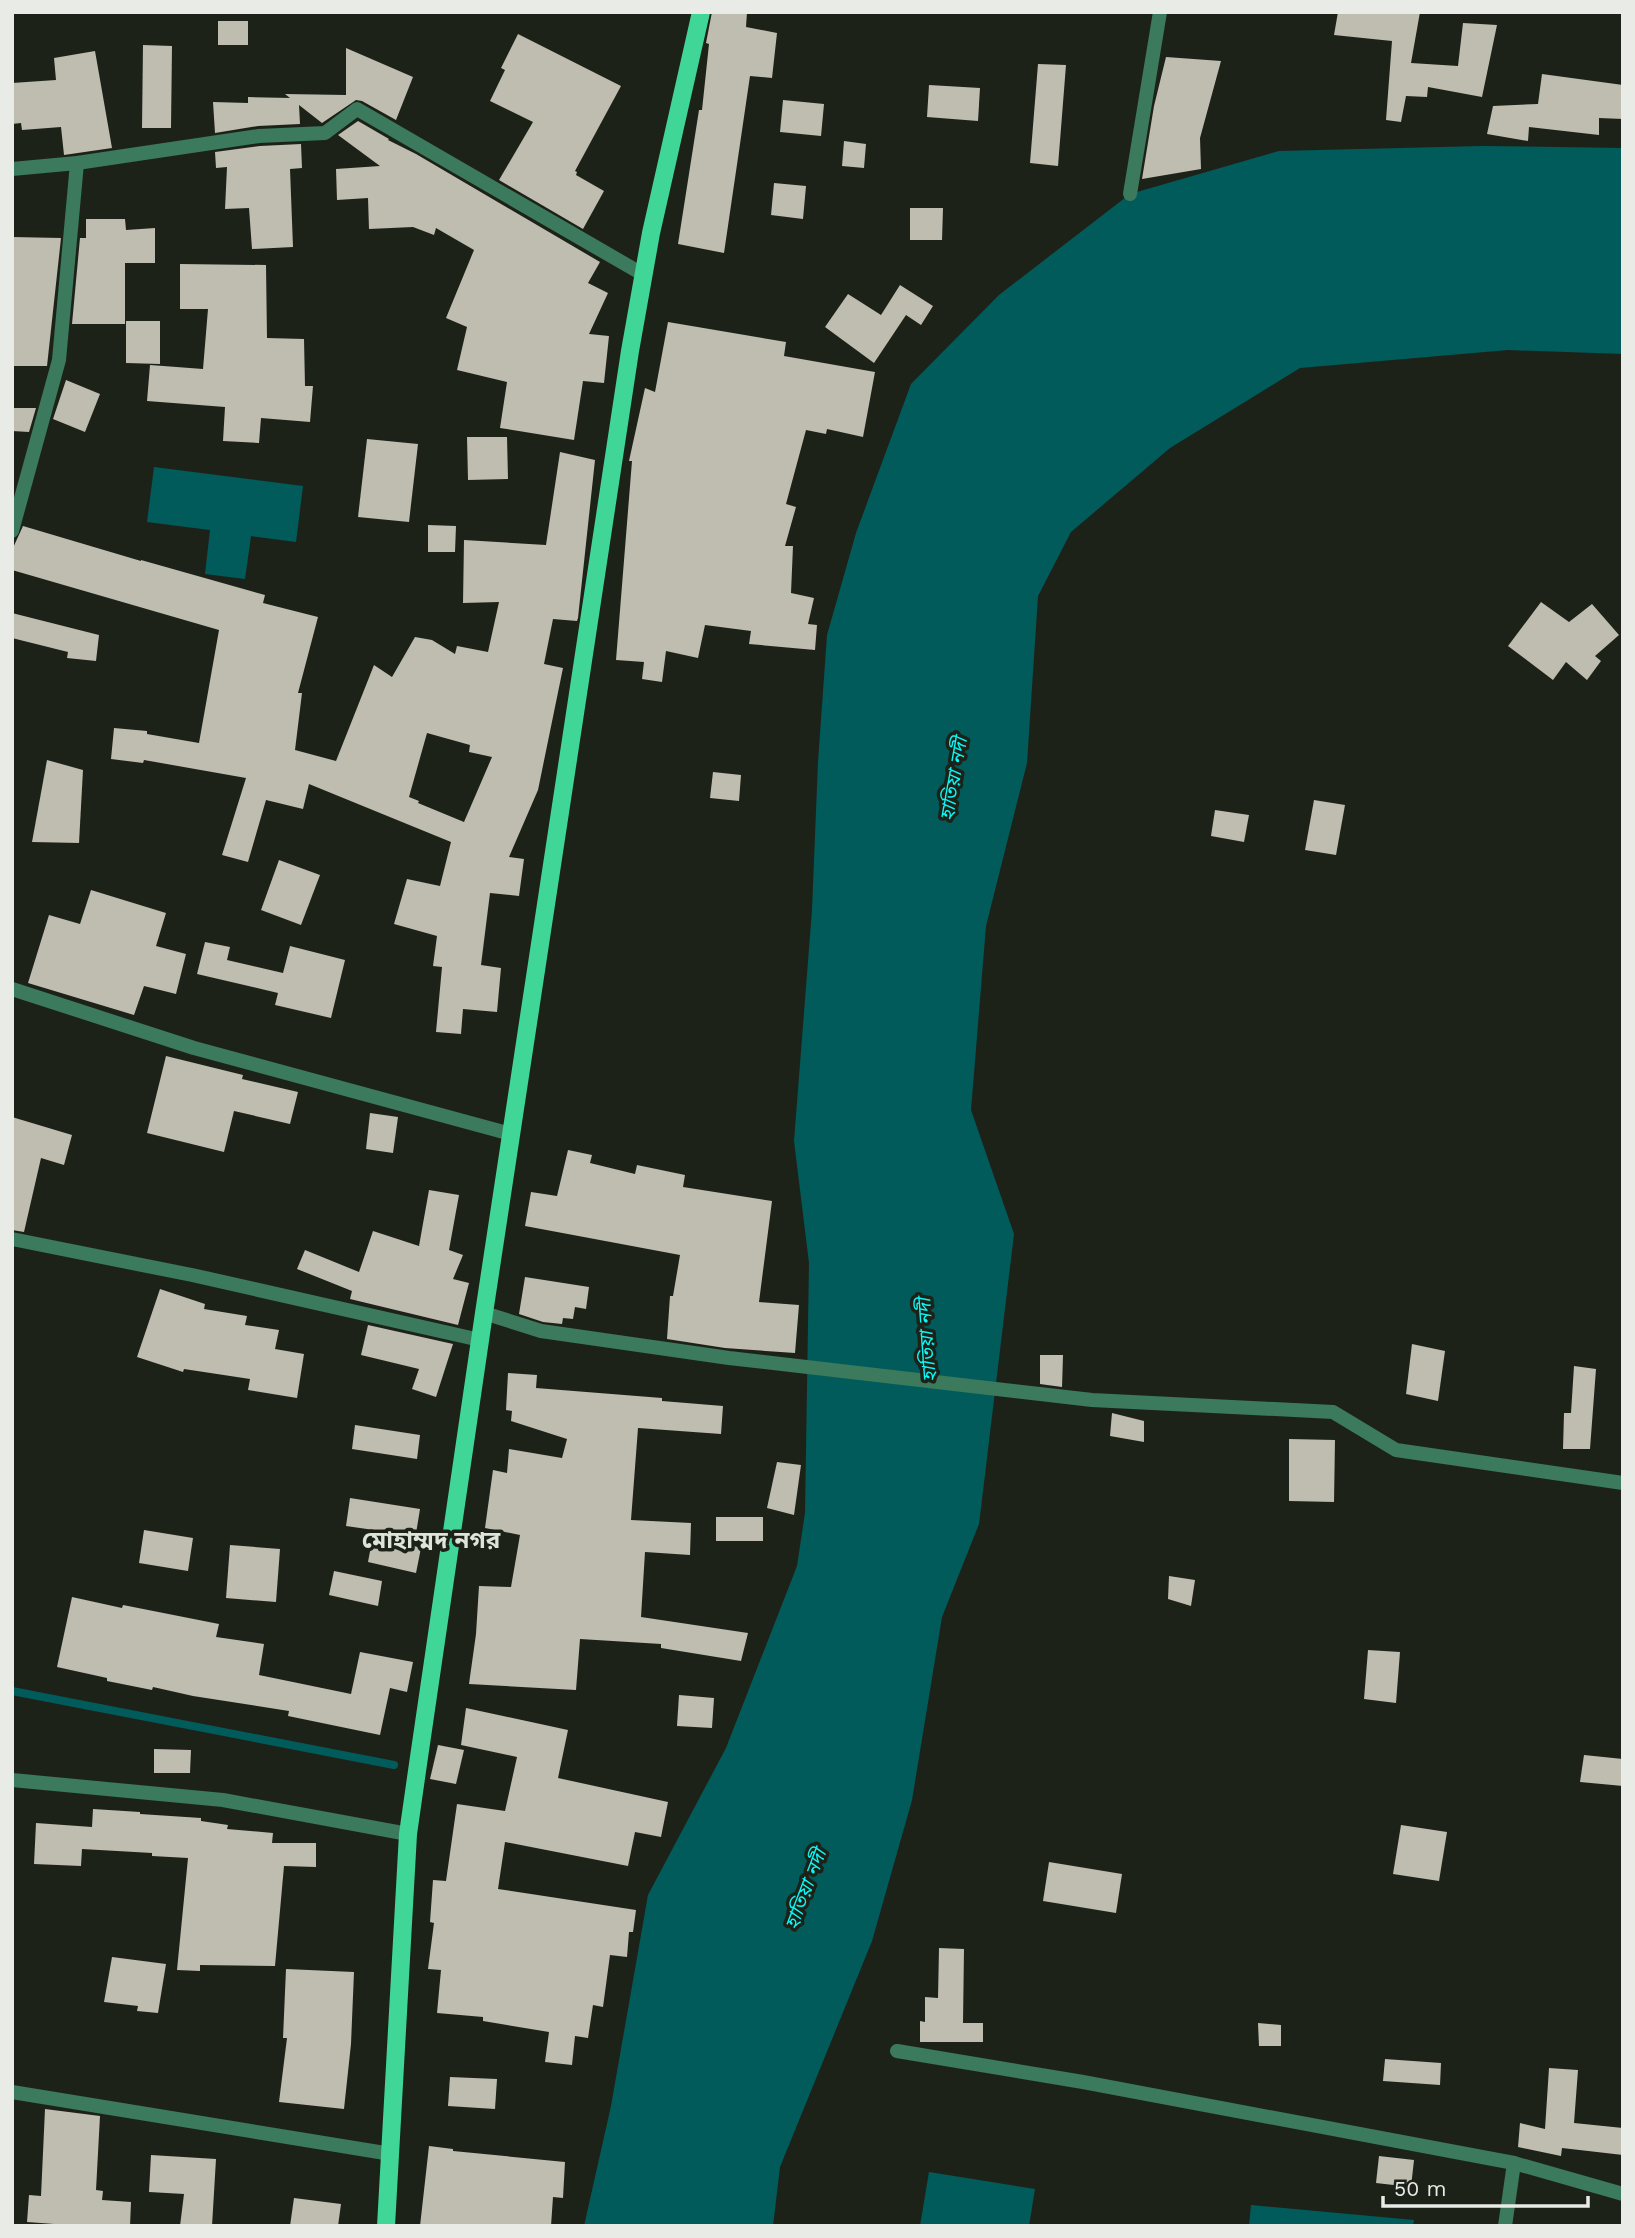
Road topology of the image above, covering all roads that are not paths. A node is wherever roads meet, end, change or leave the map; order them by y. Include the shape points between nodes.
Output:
1 (701, 12) edge
2 (1160, 12) edge
3 (77, 163) junction
4 (12, 169) edge
5 (1130, 194) dead end
6 (644, 275) junction
7 (12, 531) edge
8 (12, 989) edge
9 (511, 1134) junction
10 (12, 1239) edge
11 (484, 1313) junction
12 (480, 1340) junction
13 (1623, 1483) edge
14 (12, 1780) edge
15 (408, 1834) junction
16 (897, 2051) dead end
17 (12, 2092) edge
18 (391, 2154) junction
19 (1514, 2163) junction
20 (1623, 2194) edge
21 (386, 2226) edge
22 (1505, 2226) edge

1 - 6 main road
2 - 5 street
3 - 4 street
3 - 6 street via 258,136 325,133 357,109
3 - 7 street via 59,360
6 - 9 main road
8 - 9 street via 194,1048
9 - 11 main road
10 - 12 street
11 - 12 main road
11 - 13 street via 541,1331 729,1358 1093,1400 1333,1412 1396,1450
12 - 15 main road
14 - 15 street via 223,1800
15 - 18 main road
16 - 19 street
17 - 18 street
18 - 21 main road
19 - 20 street
19 - 22 street

